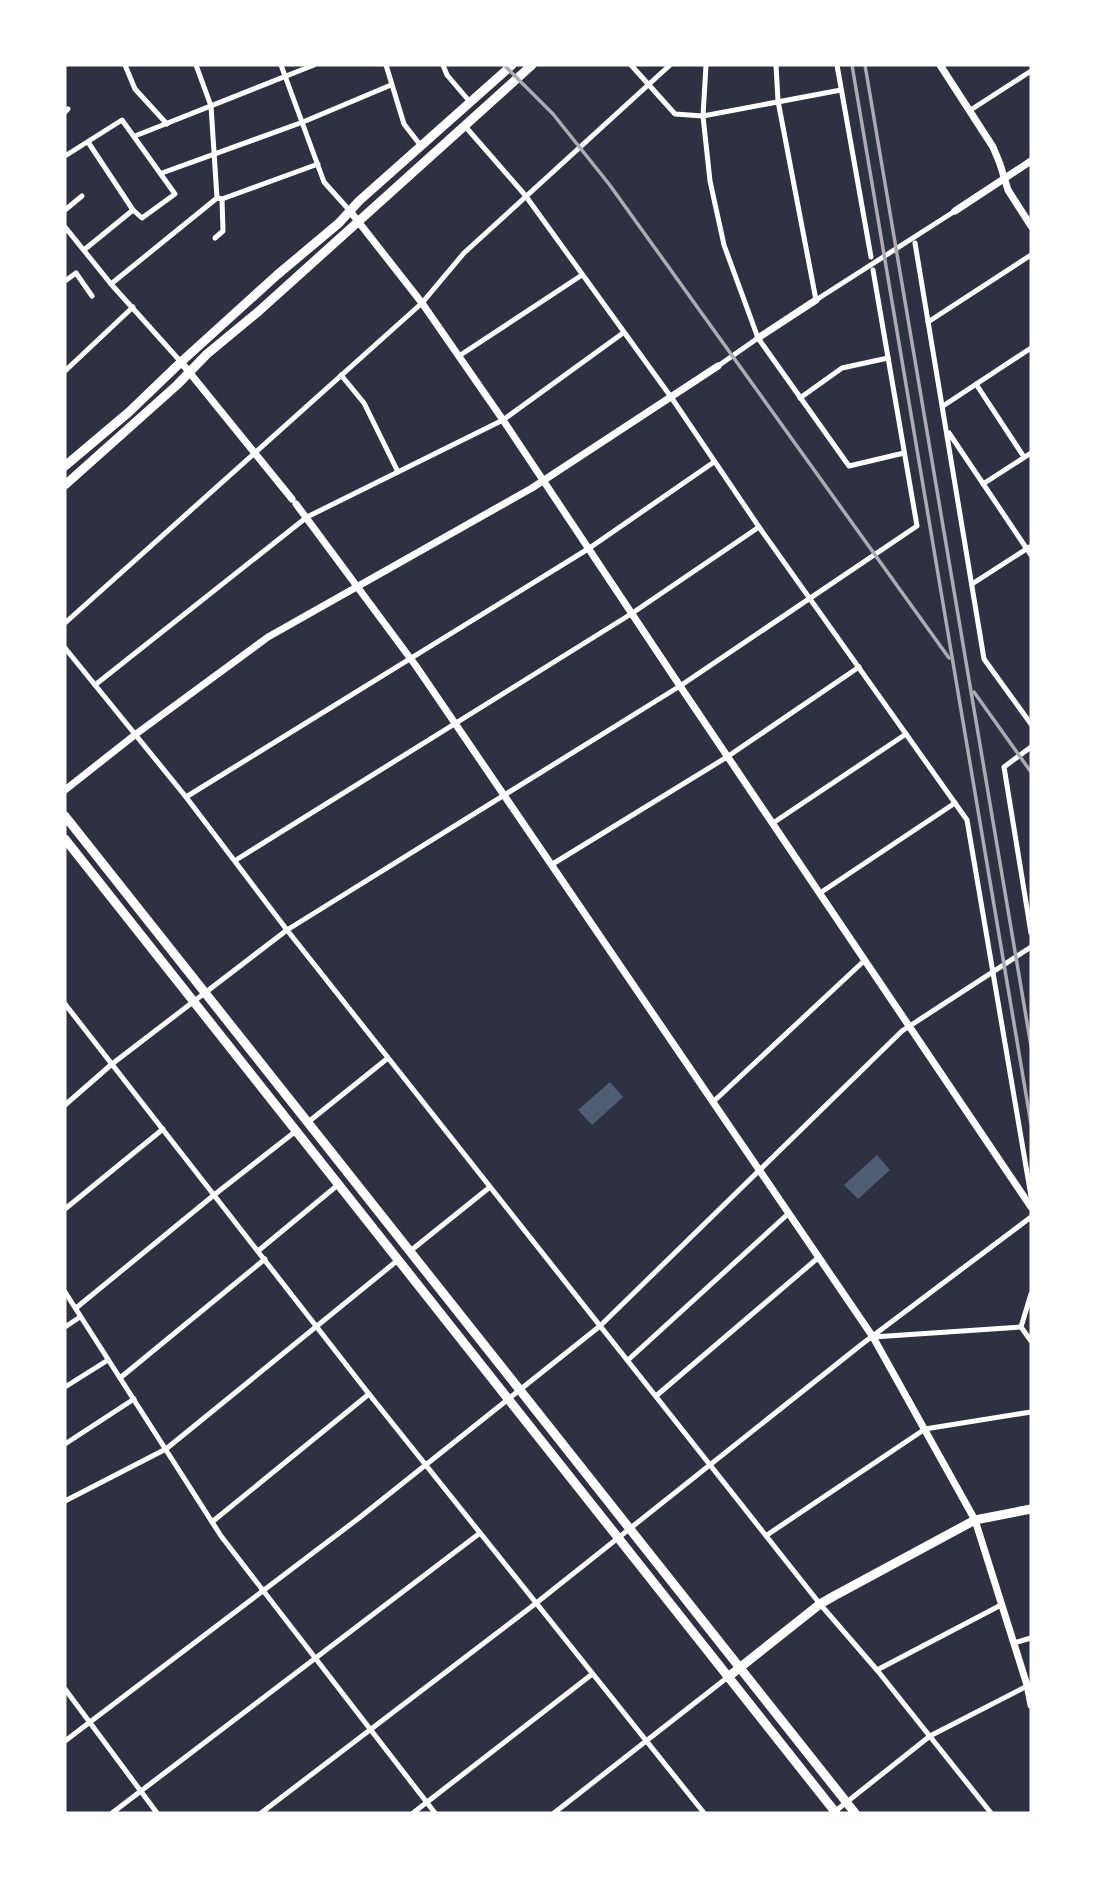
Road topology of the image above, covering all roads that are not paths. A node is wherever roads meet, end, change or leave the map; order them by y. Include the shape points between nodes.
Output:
1 (125, 65) edge
2 (196, 65) edge
3 (281, 65) edge
4 (314, 65) edge
5 (386, 65) edge
6 (443, 65) edge
7 (512, 65) edge
8 (532, 65) edge
9 (631, 65) edge
10 (670, 65) edge
11 (706, 65) edge
12 (776, 65) edge
13 (836, 65) edge
14 (940, 65) edge
15 (1031, 71) edge
16 (285, 76) junction
17 (391, 85) junction
18 (649, 85) junction
19 (841, 90) junction
20 (778, 101) junction
21 (470, 102) junction
22 (211, 106) junction
23 (969, 111) junction
24 (703, 116) junction
25 (303, 122) junction
26 (166, 124) junction
27 (464, 125) junction
28 (135, 136) junction
29 (88, 142) junction
30 (421, 146) junction
31 (214, 154) junction
32 (65, 156) edge
33 (1031, 161) edge
34 (318, 164) junction
35 (162, 173) junction
36 (1004, 178) junction
37 (525, 195) junction
38 (82, 196) dead end
39 (220, 199) junction
40 (65, 209) edge
41 (133, 210) junction
42 (955, 211) joint
43 (351, 212) junction
44 (358, 222) junction
45 (1031, 226) edge
46 (65, 227) edge
47 (215, 237) dead end
48 (915, 243) dead end
49 (84, 250) junction
50 (1031, 255) edge
51 (871, 257) dead end
52 (873, 270) dead end
53 (582, 275) junction
54 (65, 281) edge
55 (111, 284) junction
56 (92, 296) dead end
57 (816, 300) junction
58 (422, 303) junction
59 (132, 307) junction
60 (928, 322) junction
61 (623, 333) junction
62 (758, 338) junction
63 (1031, 348) edge
64 (459, 356) junction
65 (888, 358) junction
66 (181, 362) junction
67 (718, 366) joint
68 (65, 369) edge
69 (189, 370) junction
70 (341, 376) junction
71 (976, 384) junction
72 (671, 397) junction
73 (800, 398) junction
74 (943, 405) junction
75 (503, 420) junction
76 (947, 430) junction
77 (256, 452) junction
78 (904, 453) junction
79 (1031, 453) edge
80 (1024, 457) junction
81 (714, 462) junction
82 (65, 466) edge
83 (398, 472) junction
84 (543, 482) junction
85 (983, 484) junction
86 (65, 485) edge
87 (307, 517) junction
88 (759, 527) junction
89 (1029, 547) edge
90 (588, 549) junction
91 (1031, 555) edge
92 (972, 584) junction
93 (359, 587) junction
94 (810, 598) junction
95 (631, 614) junction
96 (65, 622) edge
97 (65, 648) edge
98 (411, 659) junction
99 (859, 667) junction
100 (95, 685) junction
101 (680, 687) junction
102 (454, 723) junction
103 (1031, 724) edge
104 (135, 734) junction
105 (906, 734) junction
106 (1031, 747) edge
107 (727, 757) junction
108 (65, 790) edge
109 (503, 795) junction
110 (186, 797) junction
111 (955, 803) junction
112 (65, 816) edge
113 (773, 823) junction
114 (65, 839) edge
115 (236, 860) junction
116 (551, 865) junction
117 (820, 893) junction
118 (287, 930) junction
119 (1031, 933) edge
120 (1031, 947) edge
121 (865, 960) junction
122 (992, 971) junction
123 (205, 994) junction
124 (194, 1002) junction
125 (65, 1004) edge
126 (909, 1025) junction
127 (388, 1058) junction
128 (112, 1064) junction
129 (713, 1102) junction
130 (65, 1105) edge
131 (307, 1123) junction
132 (163, 1129) junction
133 (296, 1131) junction
134 (759, 1170) junction
135 (339, 1185) junction
136 (490, 1186) junction
137 (214, 1195) junction
138 (1031, 1196) edge
139 (1031, 1207) edge
140 (65, 1209) edge
141 (789, 1213) junction
142 (1031, 1218) edge
143 (1031, 1227) edge
144 (258, 1251) junction
145 (409, 1252) junction
146 (819, 1257) junction
147 (265, 1259) junction
148 (398, 1260) junction
149 (65, 1292) edge
150 (1031, 1294) edge
151 (76, 1308) junction
152 (80, 1317) junction
153 (65, 1326) edge
154 (316, 1326) junction
155 (600, 1326) junction
156 (1021, 1327) junction
157 (873, 1337) junction
158 (1031, 1341) edge
159 (108, 1360) junction
160 (628, 1360) junction
161 (120, 1378) junction
162 (65, 1387) edge
163 (520, 1390) junction
164 (369, 1394) junction
165 (656, 1396) junction
166 (134, 1399) junction
167 (508, 1399) junction
168 (1031, 1412) edge
169 (925, 1429) junction
170 (65, 1444) edge
171 (166, 1450) junction
172 (425, 1464) junction
173 (710, 1464) junction
174 (65, 1501) edge
175 (1031, 1509) edge
176 (975, 1520) junction
177 (212, 1522) junction
178 (629, 1528) junction
179 (480, 1533) junction
180 (767, 1535) junction
181 (618, 1538) junction
182 (263, 1590) junction
183 (535, 1604) junction
184 (820, 1604) junction
185 (1001, 1605) junction
186 (1031, 1638) edge
187 (1014, 1643) junction
188 (317, 1658) junction
189 (740, 1667) junction
190 (877, 1670) junction
191 (591, 1675) junction
192 (728, 1677) junction
193 (1029, 1684) edge
194 (65, 1689) edge
195 (1031, 1705) edge
196 (91, 1721) junction
197 (370, 1730) junction
198 (930, 1735) junction
199 (65, 1741) edge
200 (648, 1741) junction
201 (141, 1791) junction
202 (846, 1802) junction
203 (427, 1803) junction
204 (701, 1812) edge
205 (112, 1813) edge
206 (158, 1813) edge
207 (261, 1813) edge
208 (413, 1813) edge
209 (435, 1813) edge
210 (554, 1813) edge
211 (835, 1813) edge
212 (855, 1813) edge
213 (991, 1813) edge

1 - 26 street via 135,89
2 - 22 street
3 - 16 street
4 - 16 street
5 - 17 street
6 - 21 street
7 - 21 main road
8 - 27 main road
9 - 18 street
10 - 18 street
11 - 24 street
12 - 20 street
13 - 19 street
14 - 23 street
15 - 23 street
16 - 22 street
16 - 25 street
17 - 25 street
17 - 30 street via 404,124
18 - 24 street via 675,114
18 - 37 street
19 - 20 street
19 - 51 street
20 - 24 street
20 - 57 street
21 - 30 main road
22 - 26 street
22 - 31 street
23 - 36 street via 993,147
24 - 62 street via 710,181 724,245
25 - 31 street
25 - 34 street
26 - 28 street
27 - 37 street
27 - 44 main road
28 - 29 street via 122,120
28 - 35 street
29 - 32 street
29 - 41 street
30 - 43 main road
31 - 35 street
31 - 39 street
33 - 36 street
34 - 39 street
34 - 43 street via 324,182
35 - 41 street via 175,194 142,218
36 - 42 street
36 - 45 street
37 - 53 street
37 - 58 street via 464,253
38 - 40 street
39 - 47 street via 223,231
39 - 55 street
41 - 49 street
42 - 57 street
43 - 44 street
43 - 66 main road
44 - 58 street
44 - 69 main road
46 - 49 street
48 - 60 street
49 - 55 street
50 - 60 street
52 - 65 street
53 - 61 street
53 - 64 street
54 - 56 street via 76,273
55 - 59 street
57 - 62 street
58 - 64 street
58 - 70 street
59 - 66 street
59 - 68 street
60 - 74 street
61 - 72 street
61 - 75 street
62 - 67 street
62 - 73 street
63 - 71 street
64 - 75 street
65 - 73 street via 842,368
65 - 78 street
66 - 69 street
66 - 82 main road
67 - 72 street
69 - 77 street
69 - 86 main road
70 - 77 street
70 - 83 street via 364,403
71 - 74 street
71 - 80 street
72 - 81 street
72 - 84 street
73 - 78 street via 849,466
74 - 76 street
75 - 83 street
75 - 84 street
76 - 85 street
76 - 92 street
77 - 87 street
77 - 96 street
78 - 94 street via 917,526
79 - 80 street
80 - 85 street
81 - 88 street
81 - 90 street
83 - 87 street
84 - 90 street
84 - 93 street
85 - 89 street
87 - 93 street
87 - 100 street
88 - 94 street
88 - 95 street
89 - 91 street
89 - 92 street
90 - 95 street
90 - 98 street
92 - 103 street via 984,659
93 - 98 street
93 - 104 street via 268,637
94 - 99 street
94 - 101 street
95 - 101 street
95 - 102 street
97 - 100 street
98 - 102 street
98 - 110 street
99 - 105 street
99 - 107 street
100 - 104 street
101 - 107 street
101 - 109 street
102 - 109 street
102 - 115 street
104 - 108 street
104 - 110 street
105 - 111 street
105 - 113 street
106 - 119 street via 1004,767
107 - 113 street
107 - 116 street
109 - 116 street
109 - 118 street
110 - 115 street
111 - 117 street
111 - 122 street via 967,820
112 - 123 main road
113 - 117 street
114 - 124 main road
115 - 118 street
116 - 129 street
117 - 121 street
118 - 123 street
118 - 127 street
120 - 122 street
121 - 126 street
121 - 129 street
122 - 126 street
122 - 138 street
123 - 124 street
123 - 131 main road
124 - 128 street
124 - 133 main road
125 - 128 street
126 - 134 street
126 - 139 street
127 - 131 street
127 - 136 street
128 - 130 street
128 - 132 street
129 - 134 street
131 - 145 main road
132 - 137 street
132 - 140 street
133 - 135 main road
133 - 137 street
134 - 141 street
134 - 155 street
135 - 144 street
135 - 148 main road
136 - 145 street
136 - 155 street
137 - 144 street
137 - 151 street
141 - 146 street
141 - 160 street
142 - 143 street
142 - 157 street
144 - 147 street
145 - 163 main road
146 - 157 street
146 - 165 street
147 - 154 street
147 - 161 street
148 - 154 street
148 - 167 main road
149 - 151 street
150 - 156 street
151 - 152 street
152 - 153 street
152 - 159 street
154 - 164 street
154 - 171 street
155 - 160 street
155 - 163 street
156 - 157 street
156 - 158 street
157 - 169 street
157 - 173 street
159 - 161 street
159 - 162 street
160 - 165 street
161 - 166 street
163 - 167 street
163 - 178 main road
164 - 172 street
164 - 177 street
165 - 173 street
166 - 170 street
166 - 171 street
167 - 172 street
167 - 181 main road
168 - 169 street
169 - 176 street
169 - 180 street
171 - 174 street
171 - 177 street
172 - 179 street
172 - 182 street
173 - 178 street
173 - 180 street
175 - 176 main road
176 - 184 main road
176 - 185 street
177 - 182 street
178 - 181 street
178 - 189 main road
179 - 183 street
179 - 188 street
180 - 184 street
181 - 183 street
181 - 192 main road
182 - 188 street
182 - 196 street
183 - 191 street
183 - 197 street
184 - 189 main road
184 - 190 street
185 - 187 street
185 - 190 street
186 - 187 street
187 - 193 street
188 - 197 street
188 - 201 street
189 - 192 main road
189 - 202 main road
190 - 198 street
191 - 200 street
191 - 203 street
192 - 200 street
192 - 211 main road
193 - 195 street
193 - 198 street
194 - 196 street
196 - 199 street
196 - 201 street
197 - 203 street
197 - 207 street
198 - 202 street
198 - 213 street
200 - 204 street
200 - 210 street
201 - 205 street
201 - 206 street
202 - 211 street
202 - 212 main road
203 - 208 street
203 - 209 street

